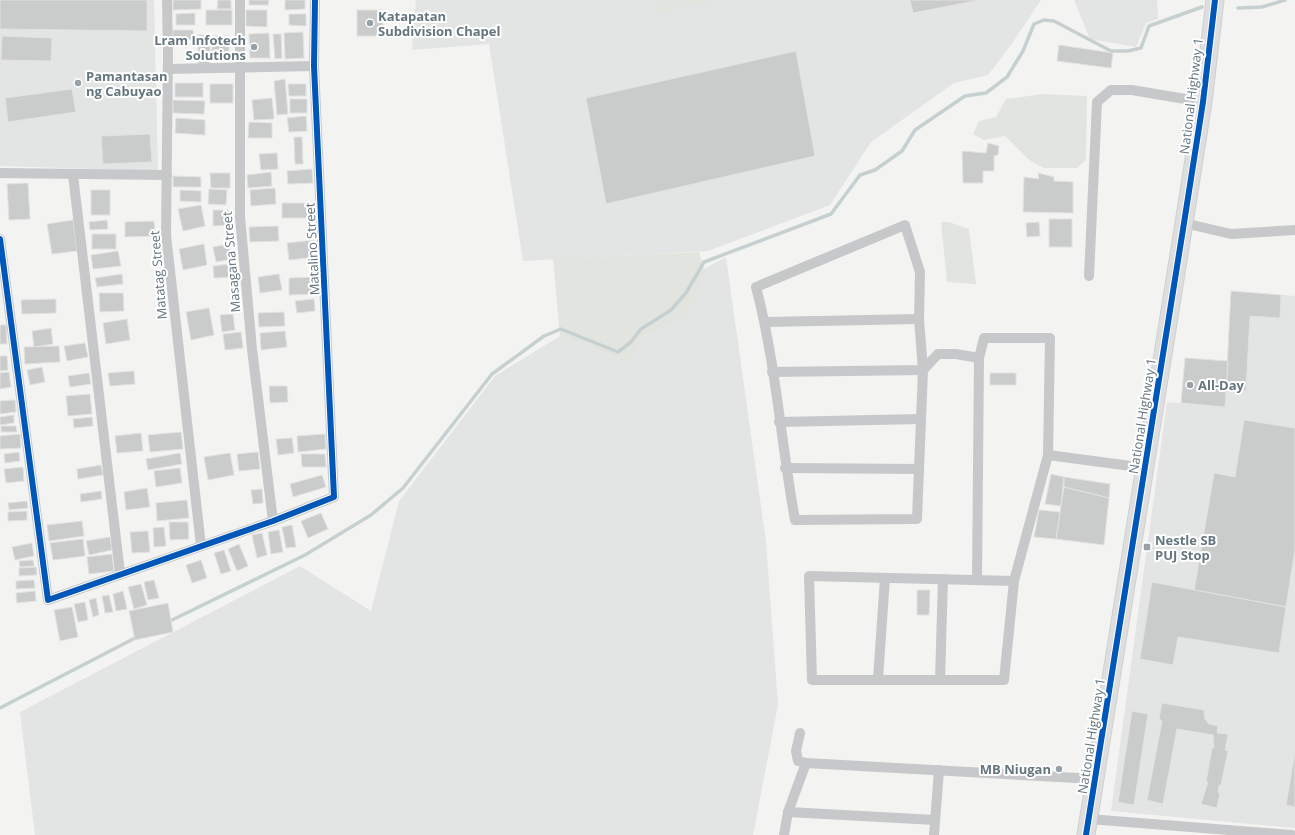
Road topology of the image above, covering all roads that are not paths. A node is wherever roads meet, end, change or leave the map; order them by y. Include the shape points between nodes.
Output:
1 (167, 0) edge
2 (240, 0) edge
3 (315, 0) edge
4 (1214, 0) edge
5 (314, 66) junction
6 (241, 68) junction
7 (168, 69) junction
8 (1203, 102) junction
9 (0, 174) edge
10 (73, 175) junction
11 (167, 175) junction
12 (1184, 223) junction
13 (1295, 230) edge
14 (0, 239) edge
15 (1089, 276) dead end
16 (920, 319) junction
17 (765, 322) junction
18 (979, 358) junction
19 (923, 370) junction
20 (772, 372) junction
21 (922, 419) junction
22 (779, 422) junction
23 (1048, 455) junction
24 (785, 468) junction
25 (1146, 468) junction
26 (919, 469) junction
27 (273, 521) junction
28 (201, 546) junction
29 (120, 573) junction
30 (885, 578) junction
31 (943, 580) junction
32 (977, 580) junction
33 (1014, 581) junction
34 (878, 679) junction
35 (940, 680) junction
36 (800, 733) dead end
37 (806, 762) junction
38 (939, 770) junction
39 (1095, 779) junction
40 (788, 812) junction
41 (935, 820) junction
42 (1087, 827) edge
43 (784, 835) edge
44 (934, 835) edge
45 (1292, 835) edge

1 - 7 street, Matatag Street
2 - 6 street, Masagana Street
3 - 5 street, Matalino Street
4 - 8 highway, National Highway 1
5 - 6 street
5 - 27 street, Matalino Street via 334,497
6 - 7 street
6 - 27 street, Masagana Street via 240,217 252,349
7 - 11 street, Matatag Street
8 - 12 highway, National Highway 1
8 - 15 street via 1132,90 1111,90 1097,102
9 - 10 street
10 - 11 street
10 - 29 street
11 - 28 street, Matatag Street via 166,235
12 - 13 street via 1231,234
12 - 25 highway, National Highway 1
14 - 29 street via 48,600
16 - 17 street
16 - 17 street via 920,272 905,225 756,287
16 - 19 street
17 - 20 street
18 - 19 street via 938,354
18 - 23 street via 984,338 1050,338
18 - 32 street
19 - 20 street
19 - 21 street
20 - 22 street
21 - 22 street
21 - 26 street
22 - 24 street
23 - 25 street
23 - 33 street
24 - 26 street
24 - 26 street via 795,520 917,519
25 - 39 highway, National Highway 1
27 - 28 street
28 - 29 street
30 - 31 street
30 - 34 street
30 - 34 street via 809,576 812,680
31 - 32 street
31 - 35 street
32 - 33 street
33 - 35 street via 1004,680
34 - 35 street
36 - 37 street via 796,751 798,761
37 - 38 street
37 - 40 street
38 - 39 street
38 - 41 street
39 - 42 highway, National Highway 1
40 - 41 street
40 - 43 street
41 - 44 street
42 - 45 street

